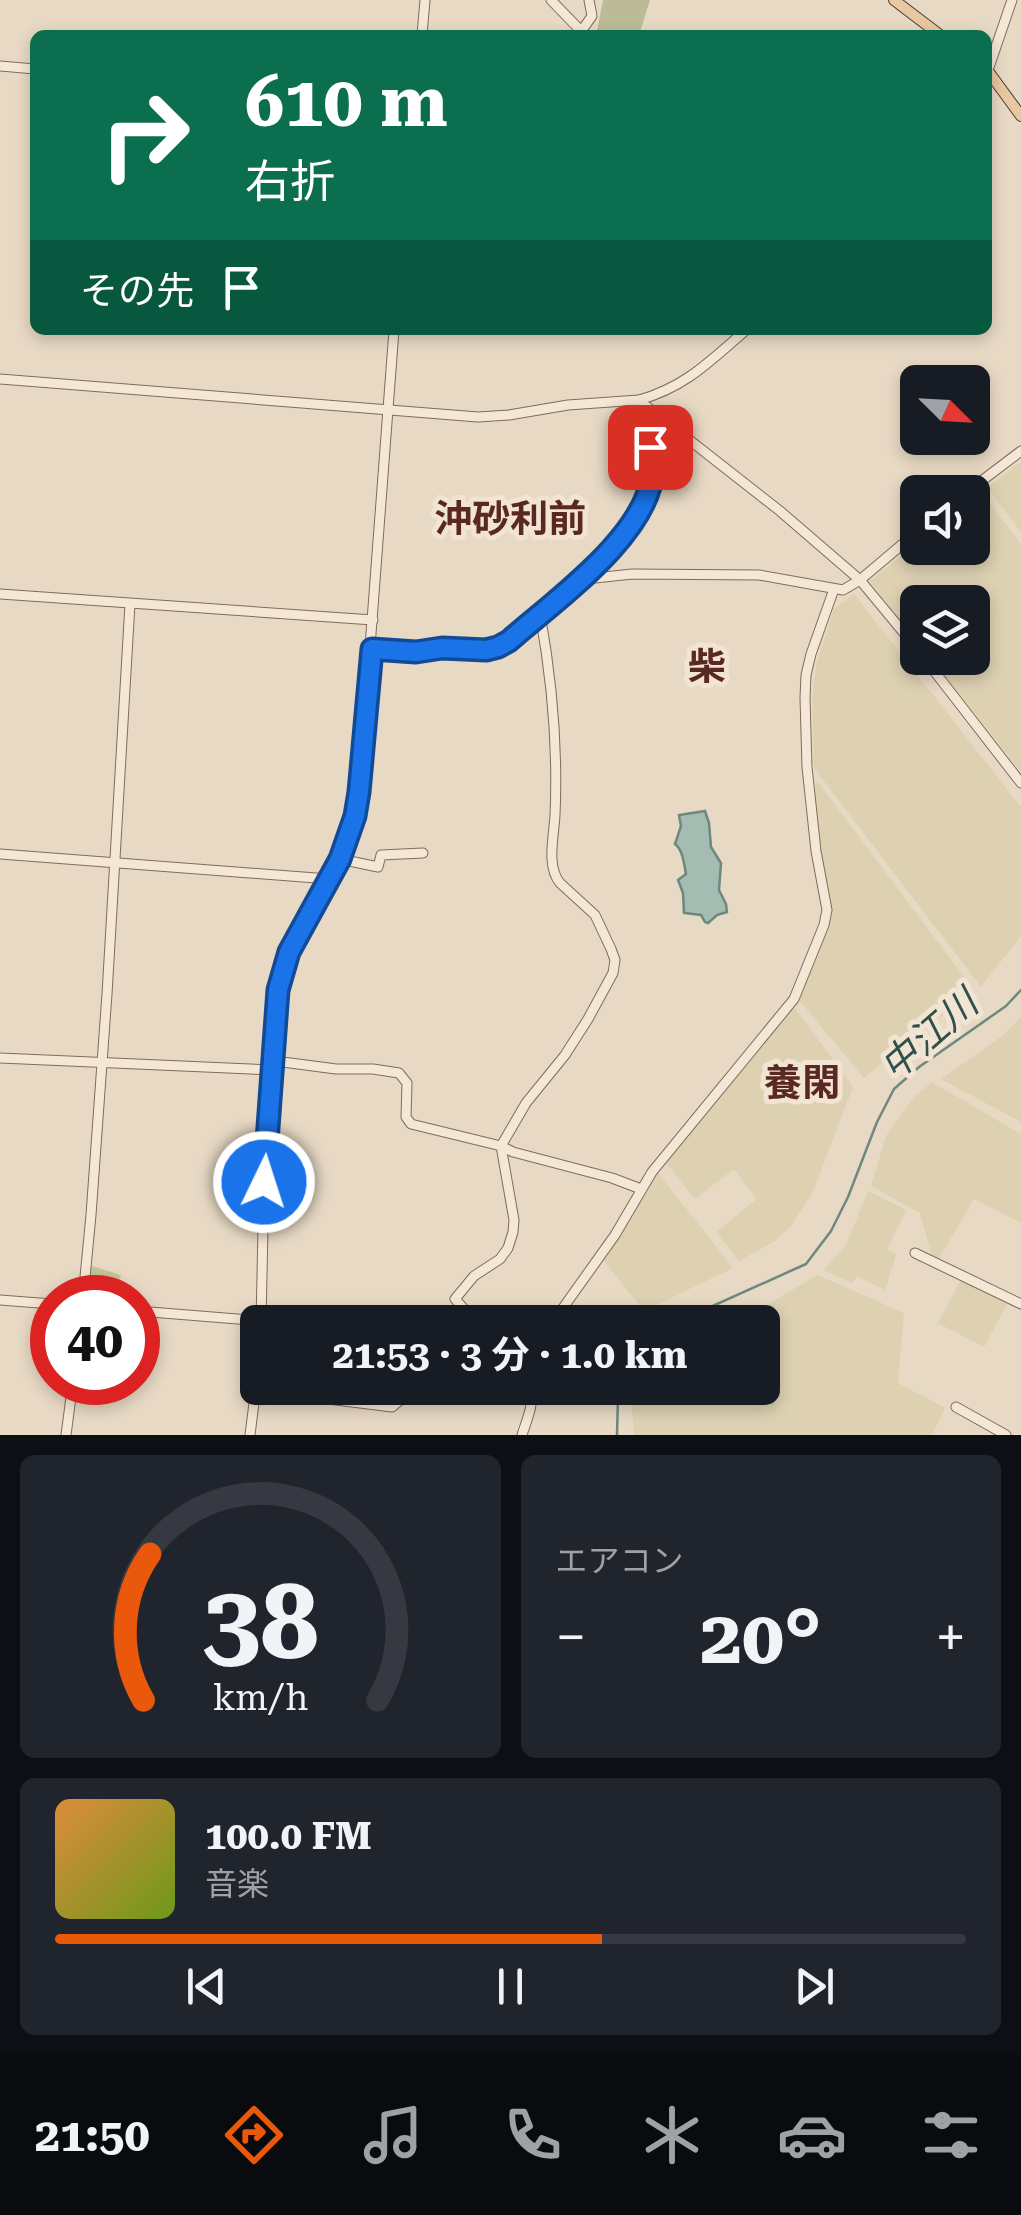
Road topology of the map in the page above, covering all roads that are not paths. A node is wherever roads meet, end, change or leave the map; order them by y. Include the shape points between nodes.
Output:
1 (425, 0) edge
2 (551, 0) edge
3 (590, 0) edge
4 (894, 0) edge
5 (1012, 0) edge
6 (422, 30) edge
7 (577, 30) edge
8 (582, 30) edge
9 (933, 30) edge
10 (992, 62) edge
11 (0, 66) edge
12 (30, 68) edge
13 (992, 79) edge
14 (1019, 109) edge
15 (394, 335) edge
16 (740, 335) edge
17 (0, 379) edge
18 (638, 400) junction
19 (388, 410) junction
20 (1021, 451) edge
21 (989, 475) edge
22 (900, 546) edge
23 (586, 576) junction
24 (860, 580) junction
25 (834, 589) junction
26 (0, 594) edge
27 (130, 604) junction
28 (540, 614) junction
29 (373, 620) junction
30 (900, 628) edge
31 (372, 649) junction
32 (937, 675) edge
33 (1021, 782) edge
34 (423, 853) dead end
35 (0, 854) edge
36 (340, 859) junction
37 (114, 863) junction
38 (329, 879) junction
39 (0, 1058) edge
40 (101, 1062) junction
41 (274, 1065) junction
42 (501, 1146) junction
43 (640, 1189) junction
44 (916, 1254) dead end
45 (84, 1275) edge
46 (0, 1300) edge
47 (30, 1302) edge
48 (1021, 1304) edge
49 (261, 1305) edge
50 (460, 1305) edge
51 (565, 1305) edge
52 (160, 1314) edge
53 (240, 1320) edge
54 (70, 1405) edge
55 (254, 1405) edge
56 (531, 1405) edge
57 (956, 1407) dead end
58 (66, 1435) edge
59 (250, 1435) edge
60 (522, 1435) edge
61 (1006, 1435) edge

1 - 6 street
2 - 7 street
3 - 8 street via 592,16
4 - 9 main road
5 - 10 street
11 - 12 street
13 - 14 main road
15 - 19 street
16 - 18 street via 693,376
17 - 19 street
18 - 19 street via 509,416
18 - 23 street via 652,458 649,490
18 - 24 street
19 - 29 street
20 - 21 street
22 - 24 street
23 - 25 street via 759,574
23 - 28 street
24 - 25 street
24 - 30 street
25 - 43 street via 811,654 805,698 824,925 794,999
26 - 27 street
27 - 29 street
27 - 37 street
28 - 31 street via 509,641 486,650
28 - 42 street via 554,729 552,866 560,884 595,915 614,960 588,1019
29 - 31 street
31 - 36 street via 359,792
32 - 33 street
34 - 36 street via 382,855 378,867
35 - 37 street
36 - 38 street
37 - 38 street
37 - 40 street
38 - 41 street via 283,969
39 - 40 street
40 - 41 street
40 - 45 street
41 - 42 street via 399,1073 406,1083 408,1121
41 - 49 street
42 - 43 street
42 - 50 street via 514,1232 500,1259 454,1299
43 - 51 street
44 - 48 street
46 - 47 street
52 - 53 street
54 - 58 street
55 - 59 street
56 - 60 street
57 - 61 street

